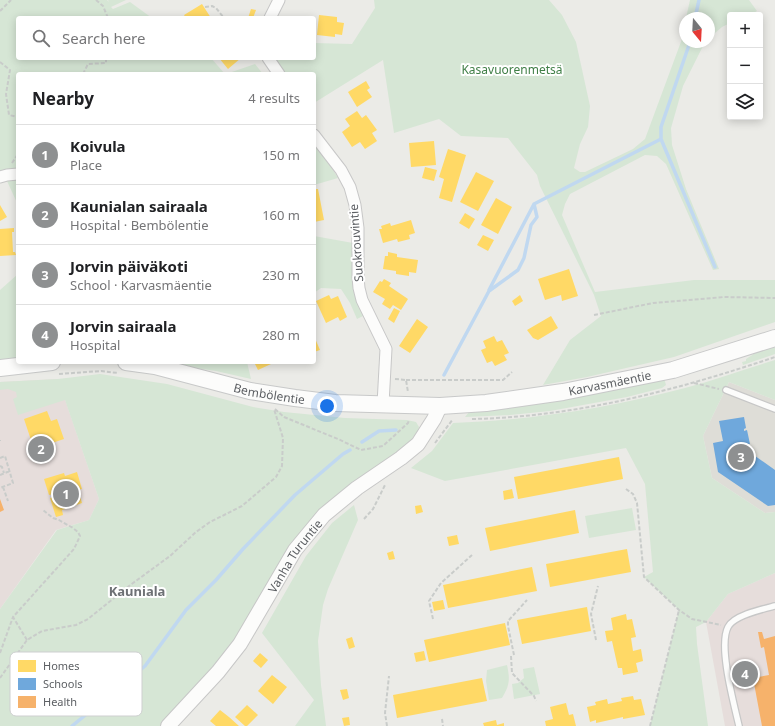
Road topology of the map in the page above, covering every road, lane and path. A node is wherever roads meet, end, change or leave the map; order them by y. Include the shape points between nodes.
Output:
1 (11, 0) edge
2 (96, 0) edge
3 (279, 0) edge
4 (205, 7) dead end
5 (0, 11) edge
6 (107, 16) edge
7 (222, 16) edge
8 (271, 16) edge
9 (106, 60) edge
10 (269, 60) edge
11 (0, 62) edge
12 (85, 72) edge
13 (278, 72) edge
14 (16, 117) edge
15 (316, 138) edge
16 (16, 174) edge
17 (0, 177) edge
18 (775, 298) edge
19 (594, 315) dead end
20 (775, 338) edge
21 (35, 364) edge
22 (140, 364) edge
23 (0, 368) edge
24 (512, 372) dead end
25 (385, 378) junction
26 (406, 380) junction
27 (693, 383) dead end
28 (726, 390) joint
29 (409, 395) dead end
30 (383, 404) junction
31 (440, 406) junction
32 (775, 409) edge
33 (452, 419) dead end
34 (409, 420) dead end
35 (432, 446) dead end
36 (0, 458) edge
37 (0, 466) edge
38 (10, 471) junction
39 (4, 473) junction
40 (0, 475) edge
41 (386, 483) dead end
42 (3, 487) junction
43 (0, 488) edge
44 (626, 488) dead end
45 (8, 501) dead end
46 (43, 510) dead end
47 (364, 519) dead end
48 (472, 555) dead end
49 (598, 586) dead end
50 (527, 600) dead end
51 (775, 606) edge
52 (680, 610) junction
53 (13, 617) junction
54 (433, 619) dead end
55 (728, 626) junction
56 (27, 640) junction
57 (596, 640) dead end
58 (18, 652) edge
59 (0, 653) edge
60 (514, 655) dead end
61 (511, 656) dead end
62 (10, 664) edge
63 (389, 676) dead end
64 (0, 678) edge
65 (536, 701) dead end
66 (442, 719) dead end
67 (168, 726) edge
68 (387, 726) edge
69 (443, 726) edge
70 (650, 726) edge
71 (739, 726) edge

1 - 5 path
2 - 6 path via 103,6
3 - 8 street
4 - 7 path via 216,8
9 - 12 path via 106,63 88,64
10 - 13 street
11 - 14 path via 10,70 6,94 9,115
15 - 25 street, Suokrouvintie via 341,170 350,187 358,228 359,288 362,300 386,349
16 - 17 street
18 - 19 path via 724,297 653,303
20 - 31 main road, Karvasmäentie via 673,370 563,392 486,403
21 - 23 main road
22 - 30 main road, Bembölentie via 250,391 335,403
24 - 26 path via 503,380
25 - 26 path
25 - 30 street, Suokrouvintie
26 - 29 path
27 - 28 path
28 - 32 lane
30 - 31 main road, Bembölentie
31 - 67 street, Vanha Turuntie via 418,444 324,515 295,550 240,644
33 - 35 path
34 - 56 path via 383,446 361,450 284,417 274,408 283,438 282,466 276,477 242,506 196,532 170,556 88,619 76,625 42,631
36 - 38 path via 5,456
37 - 39 path
38 - 39 path
38 - 42 path via 13,483
39 - 40 path
41 - 47 path via 373,509
42 - 43 path
42 - 45 path
44 - 52 path via 633,494 637,503 644,577
46 - 53 path via 73,528 80,536 74,549
48 - 54 path via 440,583 429,601
49 - 57 path via 591,614
50 - 60 path via 508,621
51 - 55 lane via 753,611
52 - 55 path via 692,619
52 - 70 path
53 - 56 path
53 - 59 path
55 - 71 lane via 725,652
56 - 58 path
61 - 65 path via 512,673
62 - 64 path
63 - 68 path via 385,713
66 - 69 path

